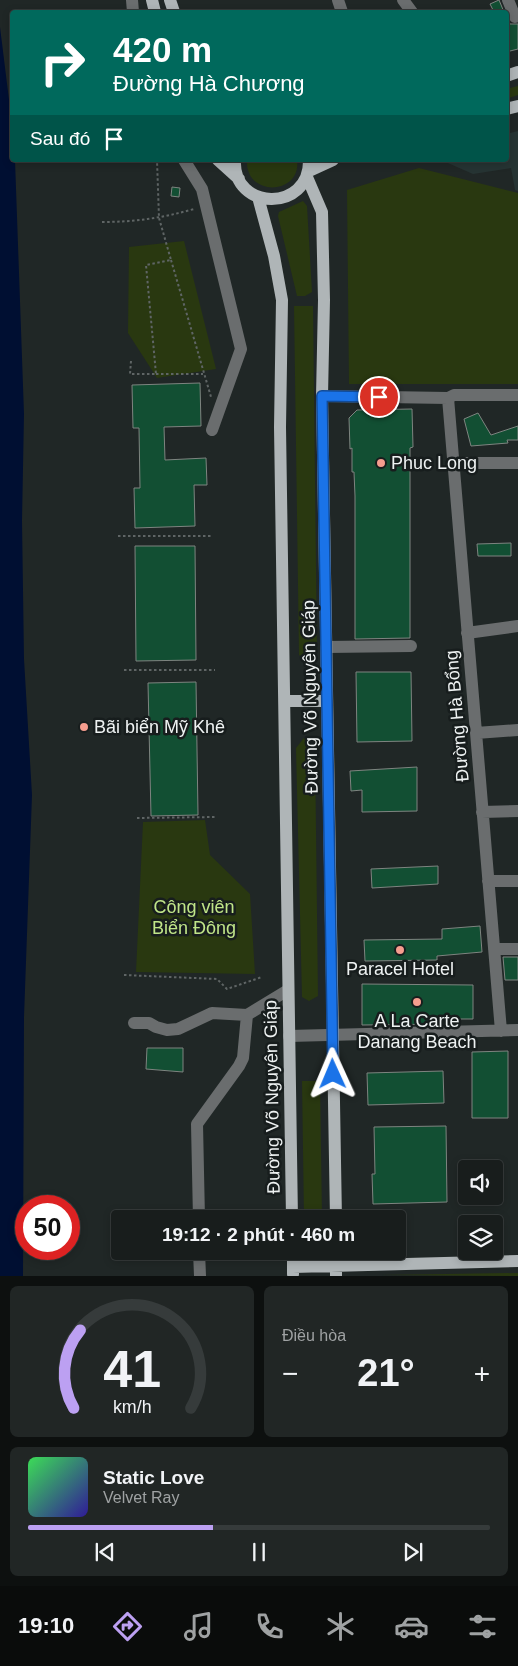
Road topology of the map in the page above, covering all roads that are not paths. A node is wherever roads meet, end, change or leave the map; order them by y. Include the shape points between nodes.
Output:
1 (508, 0) edge
2 (513, 16) edge
3 (185, 162) edge
4 (220, 162) edge
5 (235, 162) edge
6 (328, 162) edge
7 (308, 170) edge
8 (239, 179) junction
9 (258, 197) junction
10 (452, 393) junction
11 (518, 394) edge
12 (322, 396) junction
13 (212, 430) dead end
14 (453, 463) junction
15 (518, 463) edge
16 (518, 626) edge
17 (467, 633) junction
18 (411, 646) dead end
19 (326, 647) junction
20 (327, 700) junction
21 (285, 701) junction
22 (518, 730) edge
23 (476, 733) junction
24 (518, 811) edge
25 (482, 812) junction
26 (488, 881) junction
27 (518, 881) edge
28 (494, 949) junction
29 (518, 949) edge
30 (288, 990) junction
31 (247, 1016) junction
32 (134, 1023) dead end
33 (518, 1030) edge
34 (501, 1031) junction
35 (332, 1035) junction
36 (288, 1036) junction
37 (199, 1210) edge
38 (292, 1210) edge
39 (336, 1210) edge
40 (199, 1260) edge
41 (518, 1262) edge
42 (336, 1271) edge
43 (293, 1272) edge
44 (200, 1276) edge

1 - 2 street
3 - 13 street via 202,189 241,349
4 - 8 main road
5 - 8 main road
6 - 7 main road
7 - 9 main road via 301,187 292,194 281,199
7 - 12 main road, Đường Võ Nguyên Giáp via 322,212
8 - 9 main road via 250,193
9 - 21 main road, Đường Võ Nguyên Giáp via 282,300 280,427
10 - 11 street
10 - 12 street
10 - 14 street, Đường Hà Bổng
12 - 19 main road, Đường Võ Nguyên Giáp
14 - 15 street
14 - 17 street, Đường Hà Bổng
16 - 17 street
17 - 23 street, Đường Hà Bổng
18 - 19 street
19 - 20 main road, Đường Võ Nguyên Giáp
20 - 21 main road
20 - 35 main road, Đường Võ Nguyên Giáp
21 - 30 main road, Đường Võ Nguyên Giáp
22 - 23 street
23 - 25 street, Đường Hà Bổng
24 - 25 street
25 - 26 street, Đường Hà Bổng
26 - 27 street
26 - 28 street, Đường Hà Bổng
28 - 29 street
28 - 34 street, Đường Hà Bổng
30 - 31 street
30 - 36 main road, Đường Võ Nguyên Giáp
31 - 32 street via 212,1013 178,1029 167,1030 148,1023
31 - 37 street via 243,1058 197,1124
33 - 34 street
34 - 35 street
35 - 36 street
35 - 39 main road, Đường Võ Nguyên Giáp
36 - 38 main road, Đường Võ Nguyên Giáp
40 - 44 street
41 - 42 main road
42 - 43 main road

